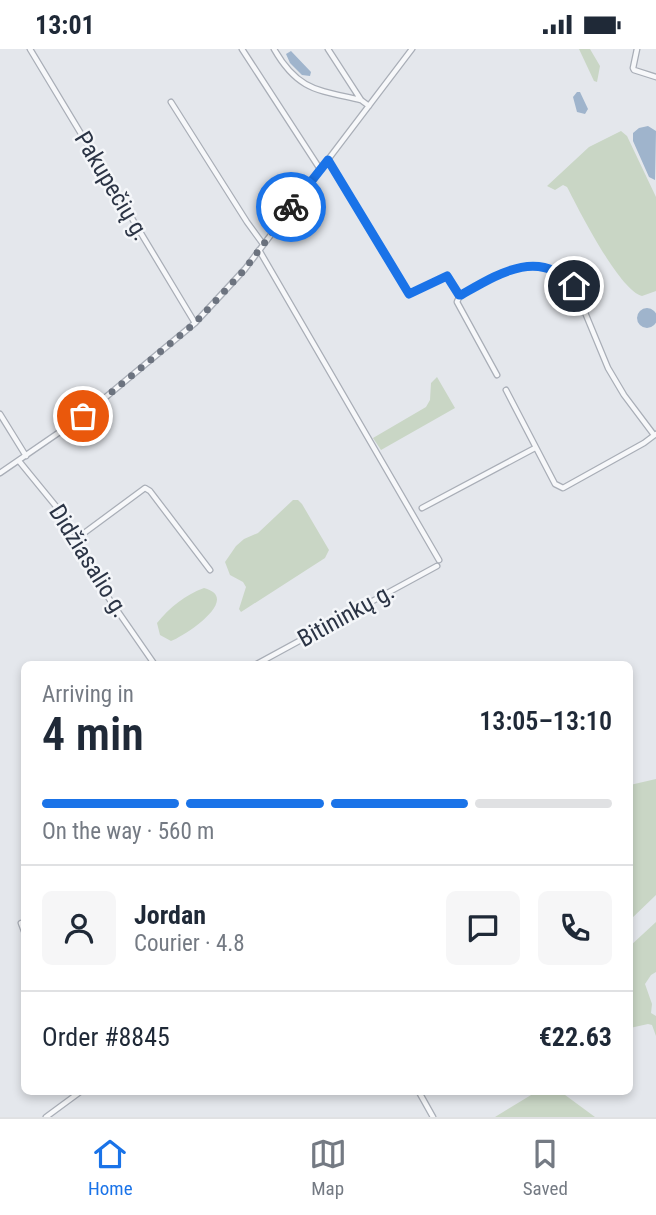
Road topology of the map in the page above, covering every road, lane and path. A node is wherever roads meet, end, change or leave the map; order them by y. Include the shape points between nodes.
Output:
1 (30, 49) edge
2 (242, 49) edge
3 (274, 49) edge
4 (328, 49) edge
5 (412, 49) edge
6 (636, 49) edge
7 (656, 77) edge
8 (361, 100) junction
9 (171, 103) dead end
10 (369, 106) junction
11 (328, 160) junction
12 (320, 169) junction
13 (263, 244) junction
14 (259, 250) junction
15 (460, 295) junction
16 (195, 323) junction
17 (497, 375) dead end
18 (506, 390) dead end
19 (0, 414) edge
20 (655, 434) edge
21 (535, 448) junction
22 (26, 456) junction
23 (19, 461) junction
24 (0, 474) edge
25 (422, 508) dead end
26 (72, 542) junction
27 (210, 570) dead end
28 (152, 661) edge
29 (263, 661) edge
30 (76, 1095) edge
31 (421, 1095) edge
32 (46, 1117) edge
33 (433, 1117) edge

1 - 16 street, Pakupečių g.
2 - 12 street
3 - 8 street via 304,85
4 - 8 street
5 - 10 street
6 - 7 street via 635,71
8 - 10 street
9 - 13 street
10 - 11 street
11 - 12 street
11 - 15 street via 409,294 447,276
12 - 13 street
13 - 14 street
14 - 16 street
14 - 29 street, Bitininkų g. via 438,563
15 - 17 street via 457,302
15 - 20 street via 520,268 544,266 559,273 574,286 615,381
16 - 22 street via 83,416
18 - 21 street
19 - 22 street
20 - 21 street via 563,488 555,484
21 - 25 street
22 - 23 street
23 - 24 street
23 - 26 street, Didžiasalio g. via 58,510
26 - 27 street via 145,488
26 - 28 street, Didžiasalio g.
30 - 32 street
31 - 33 street

